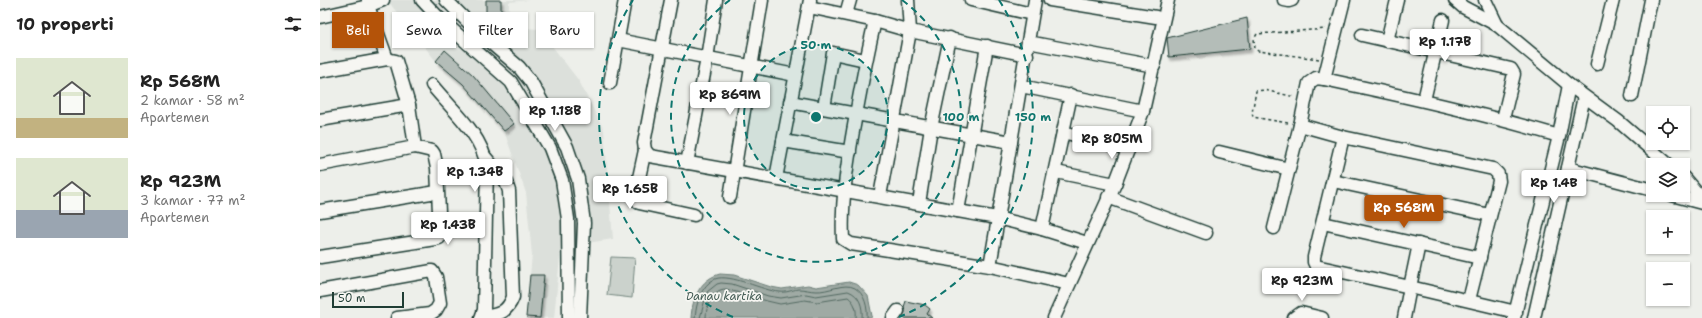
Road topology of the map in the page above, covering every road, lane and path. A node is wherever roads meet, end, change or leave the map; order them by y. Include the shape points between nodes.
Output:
1 (383, 0) edge
2 (422, 0) edge
3 (446, 0) edge
4 (625, 0) edge
5 (671, 0) edge
6 (716, 0) edge
7 (762, 0) edge
8 (850, 0) edge
9 (908, 0) edge
10 (972, 0) edge
11 (1035, 0) edge
12 (1055, 0) edge
13 (1168, 0) edge
14 (1284, 0) edge
15 (1292, 0) edge
16 (1344, 0) edge
17 (1397, 0) edge
18 (1454, 0) edge
19 (1485, 0) edge
20 (1613, 0) edge
21 (1650, 0) edge
22 (368, 3) edge
23 (809, 3) edge
24 (846, 14) junction
25 (1032, 14) junction
26 (320, 17) edge
27 (1156, 17) dead end
28 (1443, 20) dead end
29 (875, 21) junction
30 (1497, 25) junction
31 (1337, 28) junction
32 (910, 31) junction
33 (1362, 35) dead end
34 (950, 38) junction
35 (618, 40) junction
36 (1387, 41) junction
37 (1028, 42) junction
38 (988, 46) junction
39 (661, 48) junction
40 (1435, 53) junction
41 (1027, 55) junction
42 (707, 58) junction
43 (387, 59) junction
44 (865, 60) junction
45 (1329, 60) junction
46 (1598, 64) dead end
47 (750, 66) junction
48 (1154, 66) junction
49 (320, 71) edge
50 (795, 75) junction
51 (1324, 79) junction
52 (610, 83) dead end
53 (432, 85) dead end
54 (1569, 85) junction
55 (1021, 86) junction
56 (1071, 95) junction
57 (1632, 96) dead end
58 (1584, 97) junction
59 (1306, 100) junction
60 (1424, 100) junction
61 (790, 102) junction
62 (409, 104) junction
63 (824, 108) junction
64 (1143, 111) junction
65 (856, 115) junction
66 (1503, 119) junction
67 (320, 120) edge
68 (894, 121) junction
69 (1300, 124) junction
70 (931, 128) junction
71 (1063, 132) junction
72 (972, 134) junction
73 (1343, 136) junction
74 (1559, 136) junction
75 (782, 141) junction
76 (1011, 142) junction
77 (415, 147) junction
78 (1129, 149) junction
79 (645, 150) junction
80 (850, 152) junction
81 (1219, 152) dead end
82 (486, 158) junction
83 (1662, 158) edge
84 (687, 163) junction
85 (320, 165) edge
86 (1568, 168) junction
87 (734, 170) junction
88 (1289, 170) junction
89 (1056, 172) junction
90 (776, 178) junction
91 (1333, 181) junction
92 (1115, 184) junction
93 (1690, 185) edge
94 (1646, 188) edge
95 (844, 190) junction
96 (437, 192) junction
97 (880, 196) junction
98 (730, 197) dead end
99 (1108, 197) junction
100 (1702, 199) edge
101 (1690, 200) edge
102 (919, 203) junction
103 (1702, 203) edge
104 (320, 211) edge
105 (958, 211) junction
106 (1490, 214) junction
107 (694, 215) dead end
108 (997, 218) junction
109 (1323, 223) junction
110 (1274, 228) dead end
111 (1042, 229) junction
112 (1206, 233) dead end
113 (1087, 243) junction
114 (1419, 244) junction
115 (320, 258) edge
116 (1480, 258) junction
117 (990, 266) junction
118 (1068, 284) junction
119 (1410, 287) junction
120 (320, 291) edge
121 (1469, 300) junction
122 (1515, 315) edge
123 (414, 317) edge
124 (397, 318) edge
125 (482, 318) edge
126 (569, 318) edge
127 (580, 318) edge
128 (1054, 318) edge
129 (1294, 318) edge
130 (1322, 318) edge
131 (1404, 318) edge
132 (1534, 318) edge

1 - 22 street
2 - 126 street via 511,82 550,148 562,180 568,220
3 - 127 street via 519,67 531,82 568,147 578,179 584,223
4 - 35 street
5 - 39 street
6 - 42 street
7 - 47 street
8 - 24 street
9 - 32 street
10 - 25 street
11 - 25 street
12 - 27 street
13 - 48 street
14 - 15 street
16 - 31 street
17 - 36 street
18 - 30 street
19 - 30 street
20 - 46 street
21 - 57 street
22 - 26 street
22 - 43 street
23 - 24 street
23 - 50 street
24 - 29 street
25 - 37 street
28 - 40 street
29 - 32 street
29 - 44 street
30 - 54 street
31 - 45 street
31 - 45 path via 1257,34 1254,39 1255,49 1258,51
32 - 34 street
32 - 68 street
33 - 36 street
34 - 38 street
34 - 70 street
35 - 39 street
35 - 52 street
36 - 40 street
37 - 41 street
37 - 48 street
38 - 41 street
38 - 72 street
39 - 42 street
39 - 79 street via 644,143
40 - 60 street
40 - 66 street via 1511,69 1514,74
41 - 55 street
42 - 47 street
42 - 84 street
43 - 49 street
43 - 62 street via 396,61
44 - 63 street via 833,53
44 - 65 street
45 - 51 street
47 - 50 street
47 - 87 street
48 - 64 street
50 - 61 street
51 - 59 street via 1316,78 1310,81
51 - 60 street
53 - 82 street via 459,114
54 - 58 street
54 - 74 street
55 - 56 street
55 - 76 street
56 - 64 street
56 - 71 street
58 - 83 street via 1618,121
58 - 86 street
59 - 69 street
59 - 69 path via 1264,90 1256,91 1253,117
60 - 66 street
61 - 63 street
61 - 75 street
62 - 67 street
62 - 77 street
63 - 65 street
64 - 78 street
65 - 68 street
65 - 80 street
66 - 74 street
68 - 70 street
68 - 97 street
69 - 73 street
69 - 88 street
70 - 72 street
70 - 102 street
71 - 78 street
71 - 89 street
72 - 76 street
72 - 105 street
73 - 91 street
73 - 106 street via 1493,169 1498,174 1499,181
74 - 122 street
75 - 80 street
75 - 90 street
76 - 108 street
77 - 85 street
77 - 96 street via 432,151 434,154
78 - 92 street
79 - 84 street via 650,156
79 - 107 street via 635,196 637,200 640,203
80 - 95 street
81 - 88 street
82 - 125 street
82 - 125 street via 506,182 509,191 513,297 510,306 505,310 497,315
84 - 87 street
86 - 94 street
86 - 132 street
87 - 90 street
87 - 98 street
88 - 110 street
89 - 92 street
89 - 111 street
90 - 95 street
91 - 106 street
91 - 109 street
92 - 99 street
93 - 100 street
95 - 97 street
95 - 117 street via 843,239 846,242
96 - 104 street
96 - 115 street via 440,235 438,239
97 - 102 street
99 - 112 street
99 - 113 street
101 - 103 street
102 - 105 street
105 - 108 street
106 - 116 street
108 - 111 street
108 - 117 street
109 - 114 street
109 - 119 street via 1314,257 1316,266
111 - 113 street
113 - 118 street
114 - 116 street
114 - 119 street
116 - 121 street
117 - 118 street
118 - 128 street
119 - 121 street
119 - 131 street
120 - 123 street via 432,271 436,277 440,303 430,314
121 - 122 street
123 - 124 street
129 - 130 street via 1301,313

